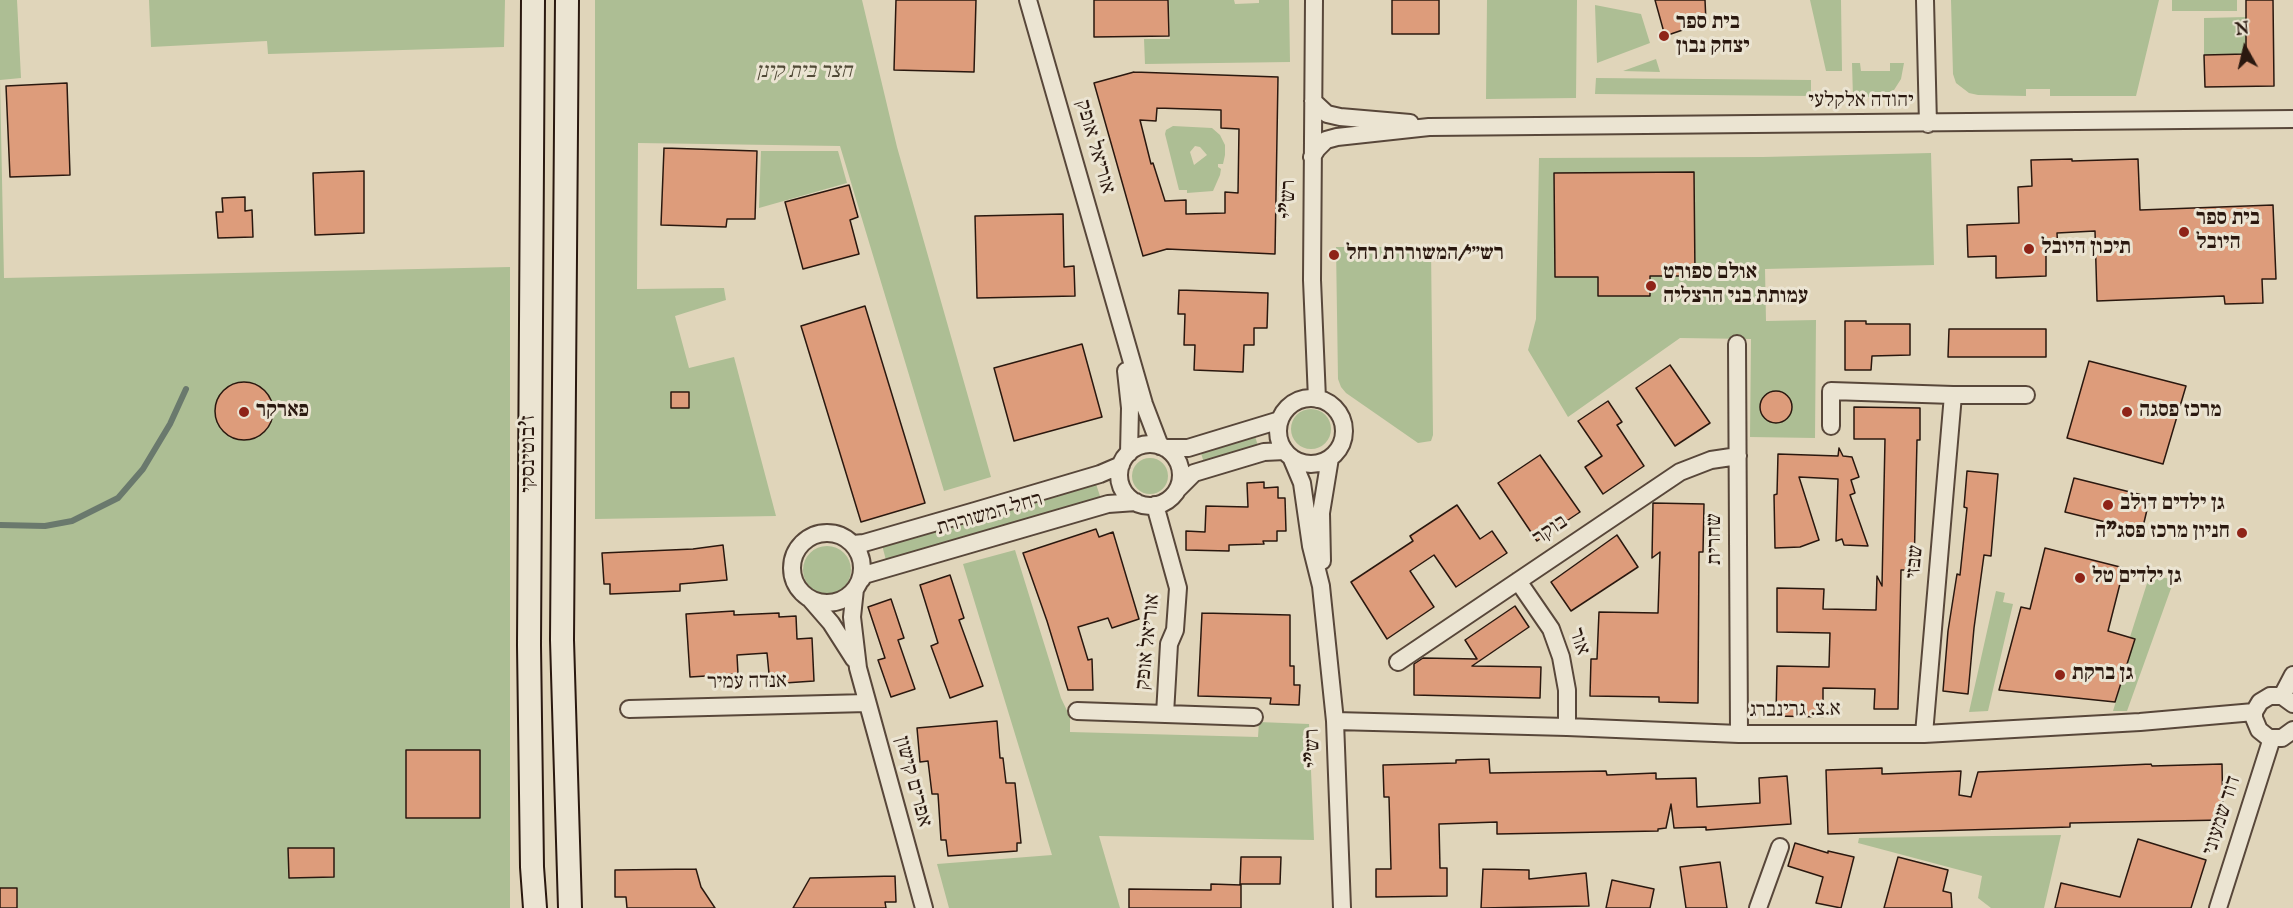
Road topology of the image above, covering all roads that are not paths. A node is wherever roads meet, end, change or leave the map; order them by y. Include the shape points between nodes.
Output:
1 (533, 0) edge
2 (567, 0) edge
3 (1028, 0) edge
4 (1314, 0) edge
5 (1926, 0) edge
6 (1313, 101) junction
7 (2293, 119) edge
8 (1928, 124) junction
9 (1429, 127) junction
10 (1312, 157) junction
11 (1118, 307) junction
12 (1737, 344) dead end
13 (1953, 394) junction
14 (2026, 394) dead end
15 (1317, 399) junction
16 (1280, 420) junction
17 (1831, 426) dead end
18 (1163, 447) junction
19 (1288, 454) junction
20 (1738, 456) junction
21 (1330, 458) junction
22 (1125, 459) junction
23 (1177, 490) junction
24 (1136, 502) junction
25 (1155, 505) junction
26 (853, 544) junction
27 (1518, 581) junction
28 (858, 585) junction
29 (1321, 586) junction
30 (811, 599) junction
31 (1398, 662) dead end
32 (858, 668) junction
33 (2293, 675) edge
34 (2288, 700) edge
35 (867, 703) junction
36 (629, 709) dead end
37 (1077, 711) dead end
38 (2254, 712) junction
39 (1165, 714) junction
40 (1254, 717) dead end
41 (1335, 721) junction
42 (1567, 727) junction
43 (2293, 730) edge
44 (1924, 734) junction
45 (1739, 735) junction
46 (2272, 738) junction
47 (1780, 847) dead end
48 (535, 908) edge
49 (570, 908) edge
50 (924, 908) edge
51 (1342, 908) edge
52 (1758, 908) edge
53 (2218, 908) edge

1 - 48 main road, ז'בוטינסקי via 529,645
2 - 49 main road, ז'בוטינסקי via 562,640
3 - 11 street, אוריאל אופק
4 - 6 street, רש"י
5 - 8 street
6 - 9 street, יהודה אלקלעי via 1327,114 1340,117
6 - 10 street, רש"י
7 - 8 street, יהודה אלקלעי
8 - 9 street, יהודה אלקלעי
9 - 10 street, יהודה אלקלעי via 1337,137 1326,140
10 - 15 street, רש"י
11 - 18 street, אוריאל אופק via 1144,404
11 - 22 street, אוריאל אופק via 1130,408
12 - 20 street, שחרית
13 - 14 street
13 - 17 street via 1831,392
13 - 44 street, שבזי
15 - 16 street via 1297,402
15 - 21 street via 1335,408 1343,421 1343,442
16 - 18 street via 1188,448
16 - 19 street via 1279,436
18 - 22 street via 1146,445
18 - 23 street via 1179,466
19 - 21 street via 1311,464
19 - 23 street via 1264,452 1194,473
19 - 29 street, רש"י via 1302,483
20 - 27 street, בוקר via 1711,460 1680,472
20 - 45 street, שחרית
21 - 29 street, רש"י via 1321,513
22 - 24 street via 1120,479 1123,489
22 - 26 street, רחל המשוררת via 1100,474
23 - 25 street via 1168,500
24 - 25 street
24 - 28 street, רחל המשוררת via 1108,504 864,575
25 - 39 street, אוריאל אופק via 1178,588 1175,630 1169,645
26 - 28 street via 862,563
26 - 30 street via 828,533 812,537 799,547 792,573 799,588
27 - 31 street, בוקר
27 - 42 street, אור via 1551,629 1561,657 1567,690
28 - 30 street via 838,602
28 - 32 street, אפרים קישון via 852,617
29 - 41 street, רש"י
30 - 32 street, אפרים קישון via 836,630
32 - 35 street, אפרים קישון
33 - 34 street
34 - 38 street via 2270,696
35 - 36 street, אנדה עמיר
35 - 50 street, אפרים קישון
37 - 39 street, אוריאל אופק
38 - 44 street, א.צ. גרינברג
38 - 46 street via 2255,725 2263,735
39 - 40 street, אוריאל אופק
41 - 42 street, א.צ. גרינברג
41 - 51 street, רש"י
42 - 45 street, א.צ. גרינברג
43 - 46 street via 2282,738
44 - 45 street, א.צ. גרינברג
46 - 53 street, דוד שמעוני
47 - 52 street

